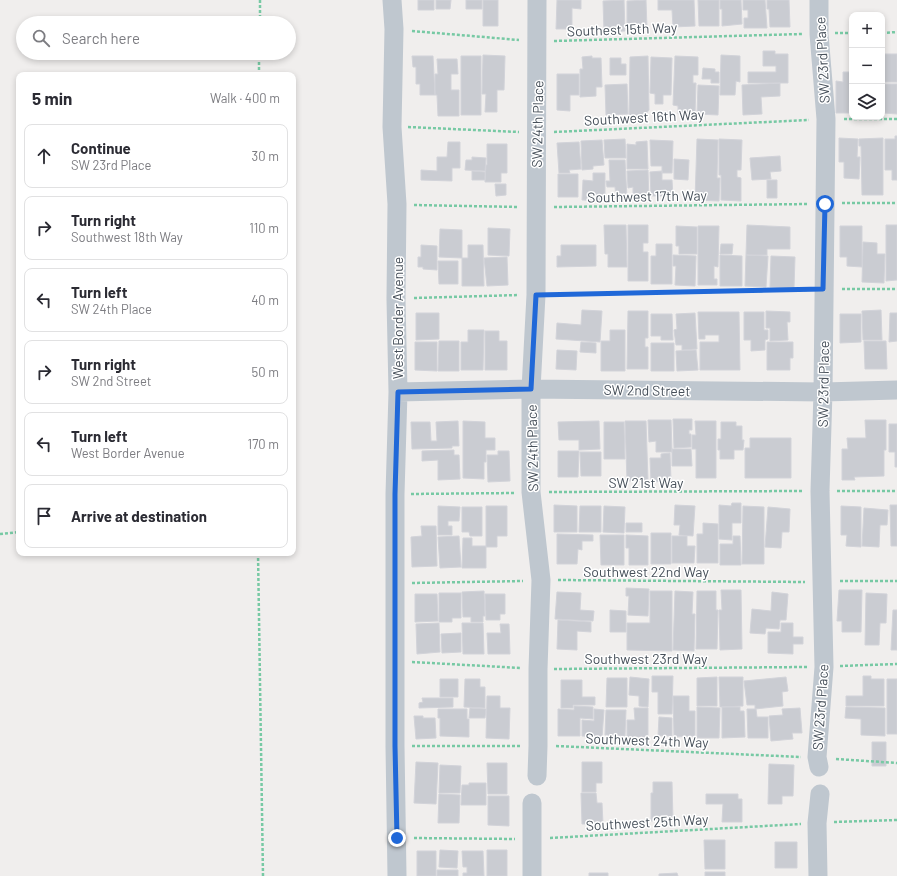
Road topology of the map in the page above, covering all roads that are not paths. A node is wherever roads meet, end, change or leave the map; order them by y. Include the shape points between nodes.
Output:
1 (392, 0) edge
2 (537, 0) edge
3 (819, 0) edge
4 (531, 389) junction
5 (897, 390) edge
6 (398, 392) junction
7 (823, 392) junction
8 (818, 762) road end
9 (536, 776) dead end
10 (820, 794) dead end
11 (532, 803) dead end
12 (397, 876) edge
13 (532, 876) edge
14 (818, 876) edge

1 - 6 street, West Border Avenue
2 - 4 street, SW 24th Place via 536,295
3 - 7 street, SW 23rd Place via 826,119
4 - 6 street, SW 2nd Street
4 - 7 street, SW 2nd Street
4 - 9 street, SW 24th Place via 531,492 541,580
5 - 7 street, SW 2nd Street
6 - 12 street, West Border Avenue via 395,494
7 - 8 street, SW 23rd Place via 820,491 824,667
10 - 14 street via 817,823
11 - 13 street

